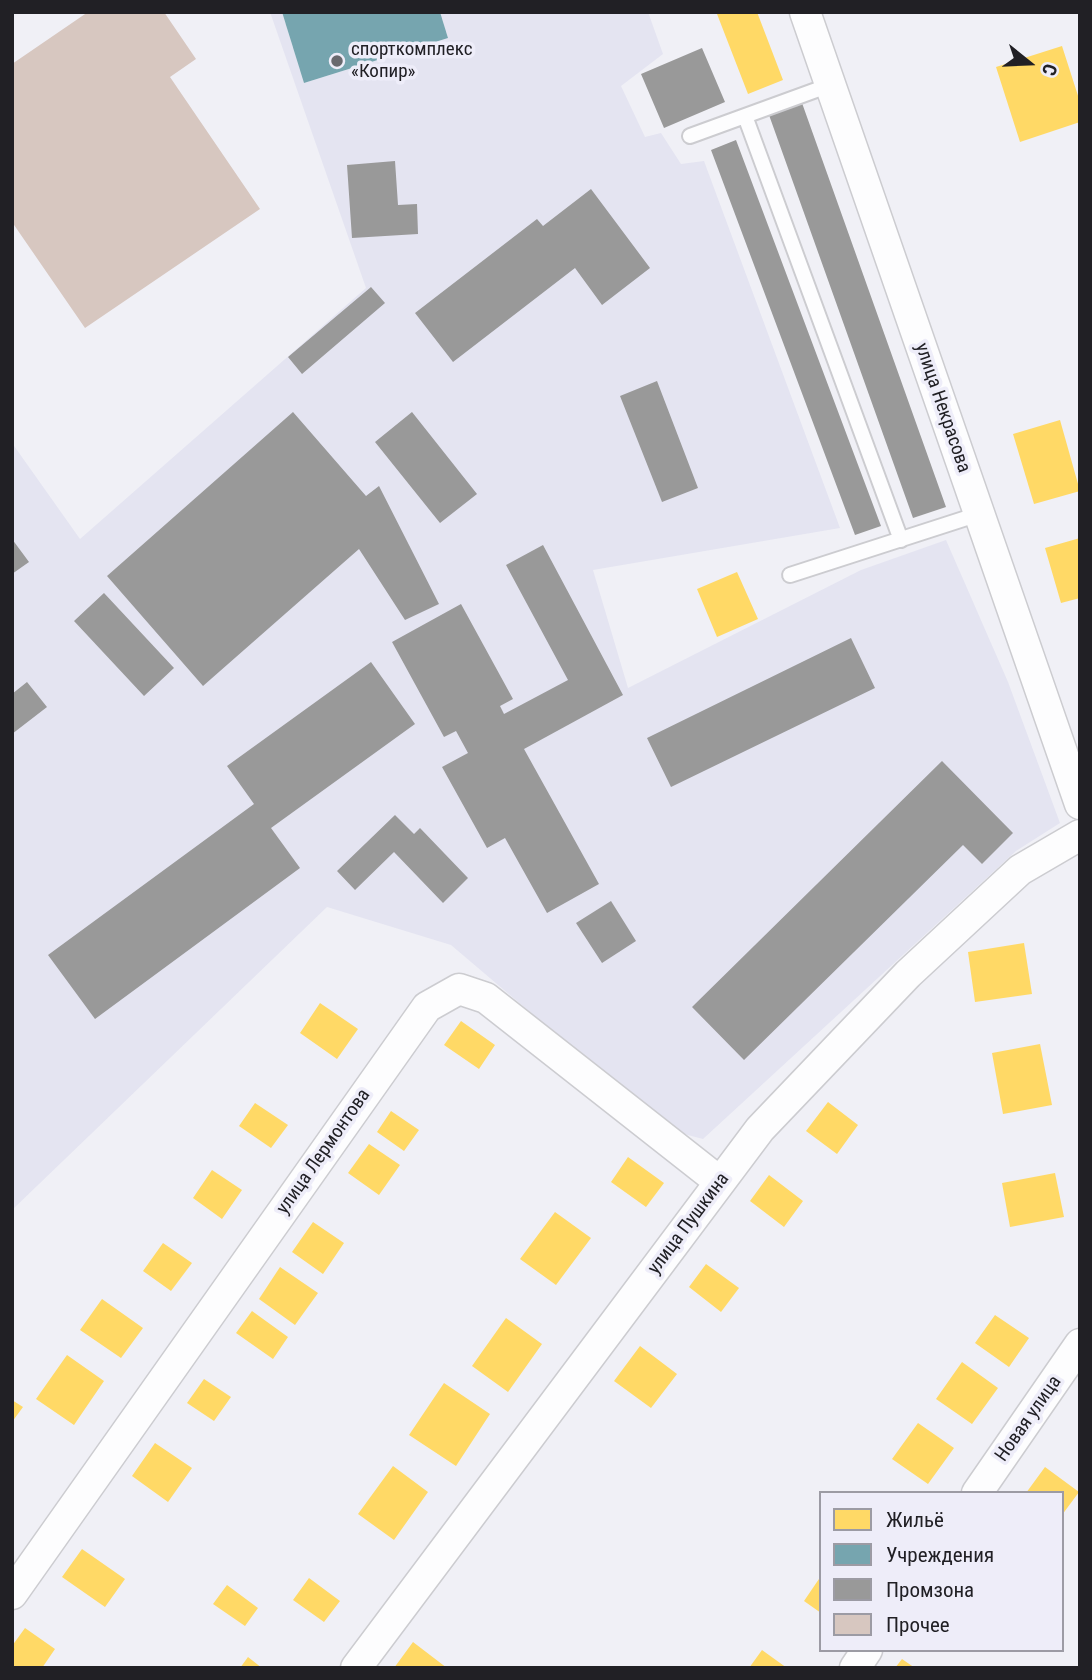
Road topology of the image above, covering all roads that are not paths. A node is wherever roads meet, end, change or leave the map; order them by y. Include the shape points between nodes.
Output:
1 (805, 12) edge
2 (830, 85) junction
3 (745, 116) junction
4 (690, 136) dead end
5 (979, 514) junction
6 (901, 540) junction
7 (790, 575) dead end
8 (1080, 804) edge
9 (1080, 835) edge
10 (720, 1182) junction
11 (1080, 1344) edge
12 (978, 1491) edge
13 (12, 1594) edge
14 (866, 1652) edge
15 (356, 1668) edge
16 (855, 1668) edge

1 - 2 street, улица Некрасова
2 - 3 lane
2 - 5 street, улица Некрасова
3 - 4 lane
3 - 6 lane
5 - 6 lane
5 - 8 street, улица Некрасова
6 - 7 lane
9 - 10 street, улица Пушкина via 1020,870 908,974 760,1129
10 - 13 street, улица Лермонтова via 486,998 459,989 427,1007
10 - 15 street, улица Пушкина
11 - 12 street, Новая улица
14 - 16 street

